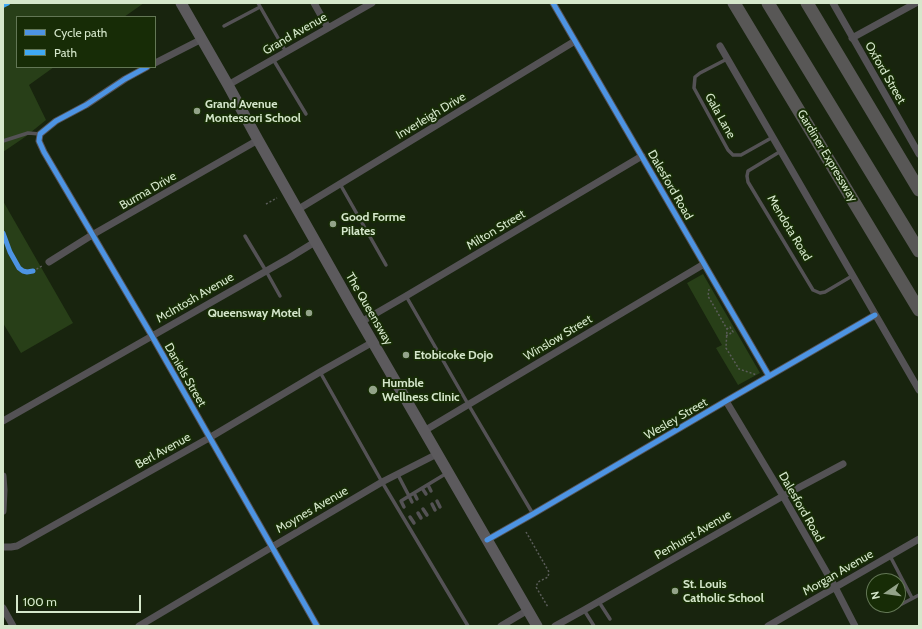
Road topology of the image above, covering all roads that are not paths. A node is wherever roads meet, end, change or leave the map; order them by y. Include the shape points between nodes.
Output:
1 (181, 3) edge
2 (314, 3) edge
3 (372, 3) edge
4 (553, 3) edge
5 (734, 3) edge
6 (768, 3) edge
7 (807, 3) edge
8 (833, 3) edge
9 (916, 3) edge
10 (259, 5) edge
11 (224, 26) dead end
12 (328, 28) junction
13 (852, 38) junction
14 (202, 39) junction
15 (575, 41) junction
16 (720, 46) dead end
17 (286, 52) junction
18 (273, 59) junction
19 (727, 59) junction
20 (156, 62) edge
21 (145, 68) edge
22 (228, 85) junction
23 (306, 114) dead end
24 (40, 134) junction
25 (773, 137) junction
26 (258, 140) junction
27 (3, 141) edge
28 (781, 151) junction
29 (919, 154) edge
30 (642, 156) junction
31 (340, 184) junction
32 (919, 190) edge
33 (297, 210) junction
34 (92, 235) junction
35 (245, 236) dead end
36 (315, 242) junction
37 (919, 251) edge
38 (49, 262) road end
39 (704, 264) junction
40 (386, 265) dead end
41 (266, 271) junction
42 (852, 276) junction
43 (280, 296) dead end
44 (406, 296) junction
45 (919, 310) edge
46 (875, 315) junction
47 (362, 322) junction
48 (152, 336) junction
49 (373, 342) junction
50 (320, 372) junction
51 (768, 377) junction
52 (919, 390) edge
53 (726, 401) junction
54 (468, 404) junction
55 (3, 421) edge
56 (424, 431) junction
57 (209, 438) junction
58 (437, 454) junction
59 (843, 464) dead end
60 (448, 473) junction
61 (398, 475) junction
62 (3, 476) edge
63 (382, 482) junction
64 (428, 485) junction
65 (422, 488) junction
66 (431, 491) dead end
67 (414, 493) junction
68 (426, 494) dead end
69 (409, 496) junction
70 (783, 496) junction
71 (418, 499) dead end
72 (437, 501) dead end
73 (412, 502) dead end
74 (432, 504) dead end
75 (404, 507) dead end
76 (440, 507) dead end
77 (423, 509) dead end
78 (435, 510) dead end
79 (3, 511) edge
80 (418, 512) dead end
81 (533, 514) junction
82 (427, 515) dead end
83 (410, 517) dead end
84 (421, 518) dead end
85 (414, 523) dead end
86 (919, 539) edge
87 (487, 540) junction
88 (3, 547) edge
89 (272, 547) junction
90 (890, 556) junction
91 (835, 587) junction
92 (919, 594) edge
93 (912, 598) junction
94 (906, 601) edge
95 (599, 602) junction
96 (3, 608) edge
97 (528, 610) junction
98 (584, 610) junction
99 (610, 619) dead end
100 (13, 626) edge
101 (138, 626) edge
102 (317, 626) edge
103 (468, 626) edge
104 (501, 626) edge
105 (536, 626) edge
106 (555, 626) edge
107 (594, 626) edge
108 (768, 626) edge
109 (855, 626) edge

1 - 14 main road, The Queensway
2 - 12 street
3 - 12 street, Grand Avenue
4 - 15 street, Dalesford Road
5 - 45 highway, Gardiner Expressway
6 - 37 highway
7 - 32 highway
8 - 13 street, Oxford Street
9 - 13 street
10 - 11 lane
10 - 17 lane
12 - 17 street, Grand Avenue
13 - 29 street, Oxford Street
14 - 20 street
14 - 22 main road, The Queensway
15 - 30 street, Dalesford Road
15 - 31 street, Inverleigh Drive
16 - 19 street
17 - 18 street, Grand Avenue
18 - 22 street, Grand Avenue
18 - 23 lane
19 - 25 street
19 - 25 lane, Gala Lane via 695,77 694,88 728,150 733,155 741,155
21 - 24 street
22 - 26 main road, The Queensway
24 - 27 lane via 28,133
24 - 34 street, Daniels Street via 39,141 44,152
25 - 28 street
26 - 33 main road, The Queensway
26 - 34 street, Burma Drive
28 - 42 street
28 - 42 lane, Mendota Road via 748,171 748,182 813,290 825,292
30 - 39 street, Dalesford Road
30 - 44 street, Milton Street
31 - 33 street, Inverleigh Drive
31 - 40 lane
33 - 36 main road, The Queensway
34 - 38 street, Burma Drive
34 - 48 street, Daniels Street
35 - 41 lane
36 - 41 street, McIntosh Avenue
36 - 47 main road, The Queensway
39 - 51 street, Dalesford Road
39 - 54 street, Winslow Street
41 - 43 lane
41 - 48 street, McIntosh Avenue
42 - 46 street
44 - 47 street, Milton Street
44 - 54 lane
46 - 51 street, Wesley Street
46 - 52 street
47 - 49 main road, The Queensway
48 - 55 street, McIntosh Avenue
48 - 57 street, Daniels Street
49 - 50 street, Berl Avenue
49 - 56 main road, The Queensway
50 - 57 street, Berl Avenue
50 - 63 lane
51 - 53 street, Wesley Street
53 - 70 street, Dalesford Road
53 - 81 street, Wesley Street
54 - 56 street, Winslow Street
54 - 81 lane
56 - 58 main road, The Queensway
57 - 88 street, Berl Avenue via 17,546
57 - 89 street, Daniels Street
58 - 60 main road, The Queensway
58 - 61 street, Moynes Avenue
59 - 70 street, Penhurst Avenue
60 - 64 lane
60 - 87 main road, The Queensway
61 - 63 street, Moynes Avenue
61 - 69 lane
62 - 79 street
63 - 89 street, Moynes Avenue
63 - 103 lane
64 - 65 lane
64 - 66 lane
65 - 67 lane
65 - 68 lane
67 - 69 lane
67 - 71 lane
69 - 73 lane
69 - 75 lane via 401,501
70 - 91 street, Dalesford Road
70 - 95 street, Penhurst Avenue
72 - 76 lane
74 - 78 lane
77 - 82 lane
80 - 84 lane
81 - 87 street, Wesley Street
83 - 85 lane
86 - 90 street, Morgan Avenue
87 - 97 main road, The Queensway
89 - 101 street, Moynes Avenue
89 - 102 street, Daniels Street
90 - 91 street, Morgan Avenue
90 - 93 lane
91 - 108 street, Morgan Avenue
91 - 109 street, Dalesford Road
92 - 93 lane
93 - 94 lane
95 - 98 street, Penhurst Avenue
95 - 99 lane
96 - 100 street
97 - 104 street
97 - 105 main road, The Queensway
98 - 106 street, Penhurst Avenue
98 - 107 lane

